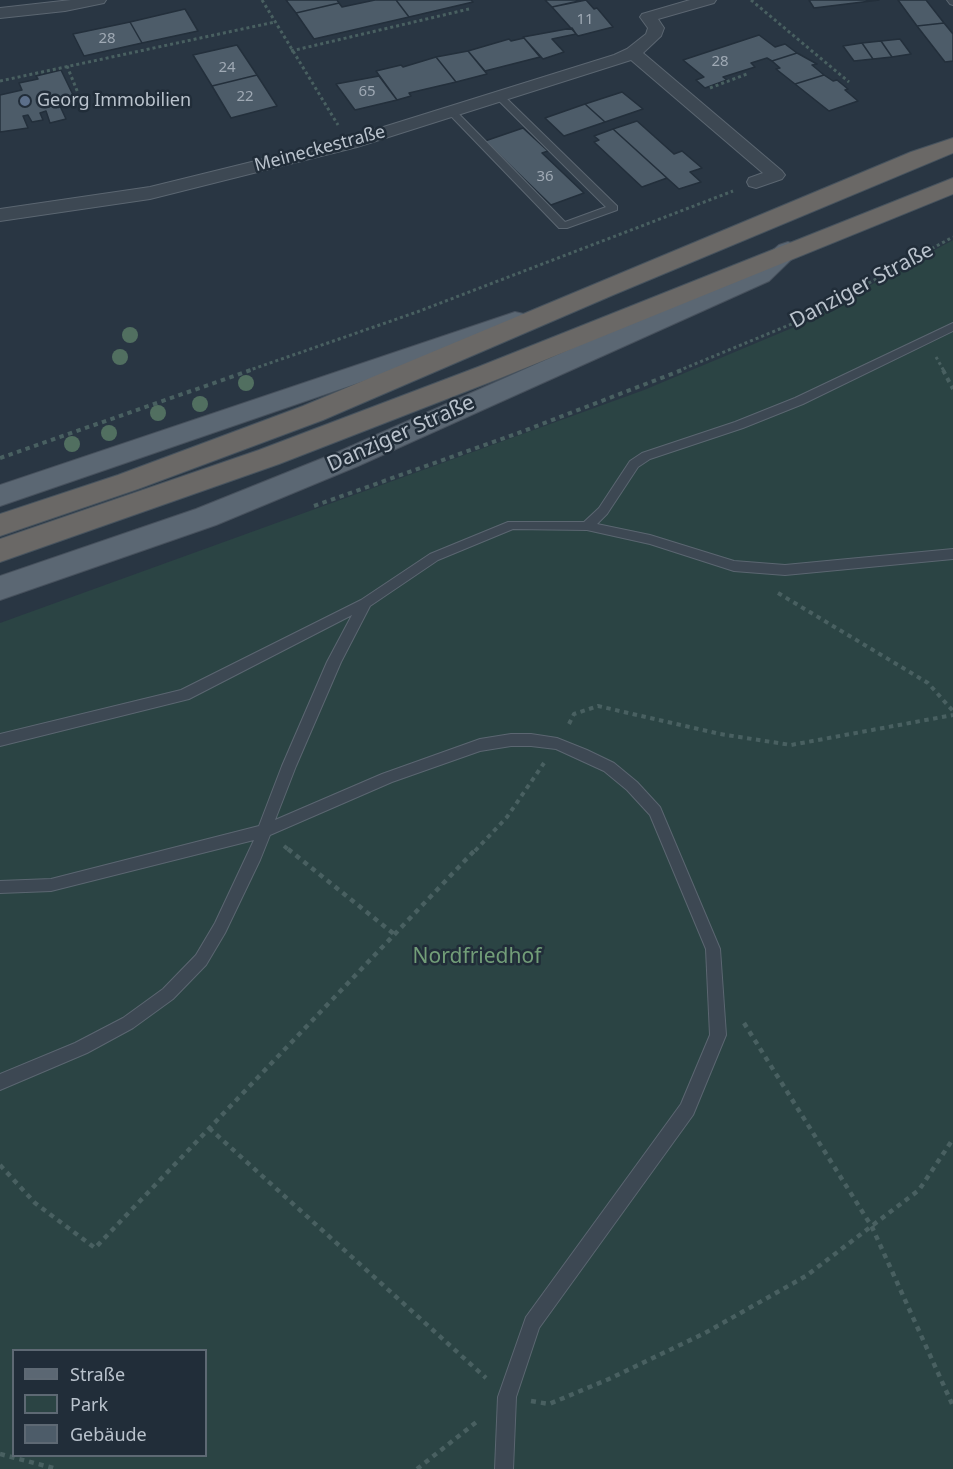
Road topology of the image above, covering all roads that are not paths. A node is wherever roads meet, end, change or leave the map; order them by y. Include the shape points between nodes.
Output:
1 (98, 0) edge
2 (708, 0) edge
3 (0, 13) edge
4 (633, 53) junction
5 (500, 97) junction
6 (452, 112) junction
7 (953, 145) edge
8 (756, 182) road end
9 (953, 185) edge
10 (0, 215) edge
11 (788, 250) junction
12 (604, 289) junction
13 (953, 327) edge
14 (0, 496) edge
15 (0, 525) edge
16 (587, 526) junction
17 (0, 551) edge
18 (953, 554) edge
19 (0, 588) edge
20 (365, 603) junction
21 (0, 740) edge
22 (264, 831) junction
23 (0, 887) edge
24 (0, 1082) edge
25 (504, 1469) edge

1 - 3 street
2 - 4 street, Meineckestraße via 644,13 656,28 653,36
4 - 5 street, Meineckestraße
4 - 8 street via 776,175
5 - 6 street, Meineckestraße
5 - 6 lane via 613,208 563,226
6 - 10 street, Meineckestraße via 351,143 150,193
7 - 12 highway
9 - 11 highway, Danziger Straße
11 - 17 highway, Danziger Straße via 488,373 269,457
11 - 19 main road, Danziger Straße via 760,274 348,459 206,517
12 - 14 main road
12 - 15 highway via 314,413
13 - 16 lane via 799,401 646,456 629,470 603,511
16 - 18 lane via 650,540 734,566 786,570
16 - 20 lane via 512,525 434,557
20 - 21 lane via 184,695
20 - 22 lane via 330,672
22 - 23 lane via 51,885
22 - 24 lane via 220,928 185,978 128,1023 81,1048
22 - 25 lane via 387,778 480,745 531,740 557,744 609,767 655,812 713,949 718,1035 687,1109 532,1323 507,1396

